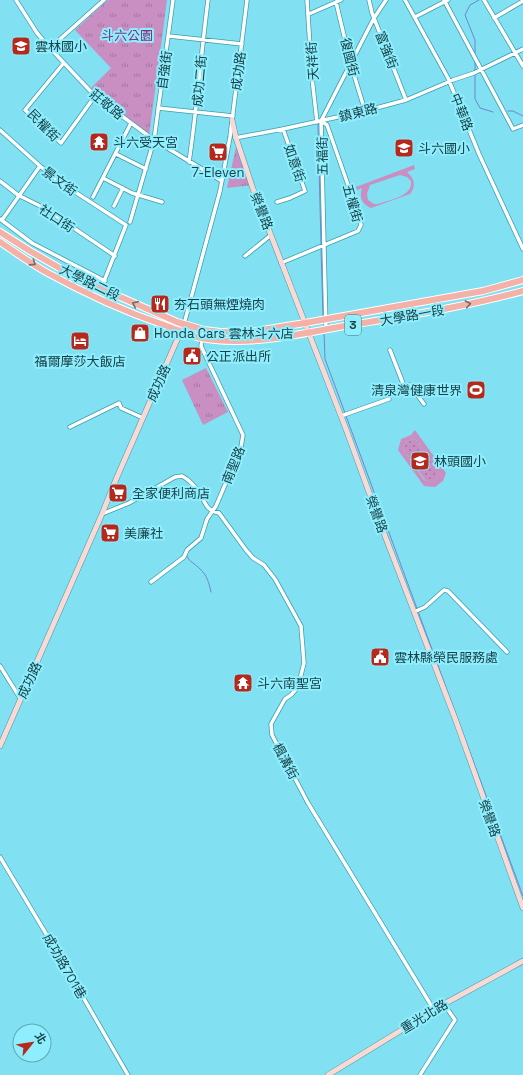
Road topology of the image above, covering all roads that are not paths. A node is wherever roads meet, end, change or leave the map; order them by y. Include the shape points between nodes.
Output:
1 (16, 0) edge
2 (104, 0) edge
3 (173, 0) edge
4 (208, 0) edge
5 (247, 0) edge
6 (307, 0) edge
7 (341, 0) edge
8 (369, 0) edge
9 (386, 0) edge
10 (405, 0) edge
11 (484, 0) edge
12 (445, 1) edge
13 (523, 1) edge
14 (336, 2) junction
15 (309, 14) junction
16 (373, 16) junction
17 (414, 17) junction
18 (494, 18) junction
19 (169, 36) junction
20 (203, 40) junction
21 (242, 44) junction
22 (50, 48) junction
23 (523, 49) edge
24 (515, 53) junction
25 (63, 64) junction
26 (351, 64) junction
27 (523, 66) edge
28 (482, 70) junction
29 (450, 82) junction
30 (95, 96) junction
31 (406, 100) junction
32 (158, 108) junction
33 (364, 111) junction
34 (197, 112) junction
35 (232, 118) junction
36 (319, 121) junction
37 (131, 123) junction
38 (523, 125) edge
39 (283, 129) junction
40 (0, 130) edge
41 (233, 137) junction
42 (154, 140) junction
43 (116, 154) junction
44 (190, 162) junction
45 (40, 166) junction
46 (146, 169) junction
47 (104, 178) junction
48 (0, 181) edge
49 (222, 181) junction
50 (123, 188) junction
51 (18, 195) junction
52 (138, 196) junction
53 (93, 197) dead end
54 (162, 202) dead end
55 (278, 202) dead end
56 (114, 206) dead end
57 (1, 220) edge
58 (130, 222) dead end
59 (0, 232) edge
60 (271, 235) junction
61 (12, 239) junction
62 (0, 242) edge
63 (324, 246) junction
64 (8, 247) junction
65 (523, 249) edge
66 (115, 256) junction
67 (245, 256) dead end
68 (281, 263) junction
69 (523, 280) edge
70 (105, 281) junction
71 (101, 289) junction
72 (523, 291) edge
73 (326, 319) junction
74 (184, 324) junction
75 (305, 324) junction
76 (326, 329) junction
77 (204, 330) junction
78 (182, 331) junction
79 (308, 333) junction
80 (202, 338) junction
81 (390, 350) dead end
82 (389, 398) dead end
83 (424, 404) dead end
84 (341, 416) junction
85 (143, 418) junction
86 (70, 427) dead end
87 (213, 511) junction
88 (102, 514) junction
89 (151, 582) dead end
90 (414, 612) junction
91 (507, 652) dead end
92 (0, 666) edge
93 (20, 698) junction
94 (0, 746) edge
95 (0, 857) edge
96 (523, 908) edge
97 (523, 961) edge
98 (444, 1004) junction
99 (434, 1010) junction
100 (128, 1075) edge
101 (328, 1075) edge
102 (420, 1075) edge

1 - 22 street, 莊敬路
2 - 22 street
3 - 19 street, 自強街
4 - 20 street, 成功二街
5 - 21 street, 成功路
6 - 15 street, 天祥街
7 - 14 street
8 - 16 street, 富強街
9 - 16 street, 五福街
10 - 17 street, 中華路
11 - 18 street
12 - 17 street
12 - 28 street
13 - 18 street
14 - 15 street
14 - 26 street, 復國街
15 - 36 street, 天祥街 via 312,78
16 - 26 street, 五福街
16 - 31 street, 富強街
17 - 29 street, 中華路
18 - 24 street
19 - 20 street
19 - 32 street, 自強街
20 - 21 street
20 - 34 street, 成功二街
21 - 35 street, 成功路
22 - 25 street, 莊敬路
23 - 24 street, 鎮東路
24 - 27 street
24 - 28 street, 鎮東路
25 - 30 street, 莊敬路
25 - 30 street, 民權街 via 25,110 61,143
26 - 33 street, 復國街
26 - 36 street, 五福街
28 - 29 street, 鎮東路
28 - 38 street via 513,129
29 - 31 street, 鎮東路
29 - 65 street, 中華路 via 479,154
30 - 37 street, 莊敬路
31 - 33 street, 鎮東路
32 - 34 street
32 - 42 street, 自強街
33 - 36 street, 鎮東路
34 - 35 street
34 - 44 street, 成功二街
35 - 41 street, 榮譽路
36 - 39 street, 鎮東路
36 - 63 street, 五福街
36 - 63 street, 五權街 via 327,125 361,225 358,231
37 - 42 street, 莊敬路
37 - 43 street
39 - 41 street, 鎮東路
39 - 55 street, 如意街 via 305,191
40 - 45 street, 景文街
41 - 49 street, 成功路
41 - 60 street, 榮譽路
42 - 44 street, 莊敬路
42 - 46 street, 自強街
43 - 46 street
43 - 47 street
44 - 49 street, 莊敬路
45 - 51 street
45 - 66 street, 景文街 via 58,181 126,225
46 - 52 street, 自強街
47 - 50 street
47 - 53 street
48 - 51 street, 社口街
49 - 74 street, 成功路
50 - 52 street
50 - 56 street
51 - 57 street
51 - 66 street, 社口街 via 44,208
52 - 54 street
52 - 58 street, 自強街
57 - 70 street, 大學路二段 via 32,243
59 - 61 main road, 大學路二段 / 3
60 - 67 street
60 - 68 street, 榮譽路
61 - 64 main road
61 - 71 main road, 大學路二段 / 3 via 75,277
62 - 64 main road, 大學路二段 / 3
63 - 68 street, 五權街
63 - 73 street, 五福街
64 -> 78 main road, 大學路二段 / 3 via 45,271 94,297
66 - 70 street
68 - 75 street, 榮譽路
69 - 73 main road, 大學路一段 / 3 via 483,291
70 - 71 street
74 -> 71 main road, 大學路二段 / 3
76 -> 72 main road, 大學路一段 / 3 via 478,302
73 - 75 main road, 大學路一段 / 3
73 - 76 street, 五福街
74 - 77 main road, 大學路一段 / 3
74 - 78 street, 成功路
75 - 77 main road, 大學路一段 / 3 via 256,331
75 - 79 street, 榮譽路
76 - 79 main road, 大學路一段 / 3
77 - 80 street, 南聖路
78 - 80 main road, 大學路一段 / 3
78 - 85 street, 成功路
79 - 80 main road, 大學路一段 / 3 via 250,341
79 - 84 street, 榮譽路
80 - 87 street, 南聖路 via 201,346 243,435 241,447
81 - 83 street via 404,386 410,385
82 - 84 street
84 - 90 street, 榮譽路
85 - 86 street via 122,408 119,403
85 - 88 street, 成功路
87 - 88 street, 楓溝街 via 204,503 199,491 182,476 175,477 129,503
87 - 89 street, 南聖路 via 207,519 201,538 187,550 184,558
87 - 99 street, 楓溝街 via 219,513 253,558 268,570 301,626 304,663 298,687 285,699 271,724 272,735 308,803
88 - 93 street, 成功路
90 - 91 street via 425,607 444,590 448,591
90 - 96 street, 榮譽路
92 - 93 street
93 - 94 street, 成功路
95 - 100 street, 成功路701巷
97 - 98 street, 重光北路
98 - 99 street, 重光北路
98 - 102 street via 455,1020
99 - 101 street, 重光北路

